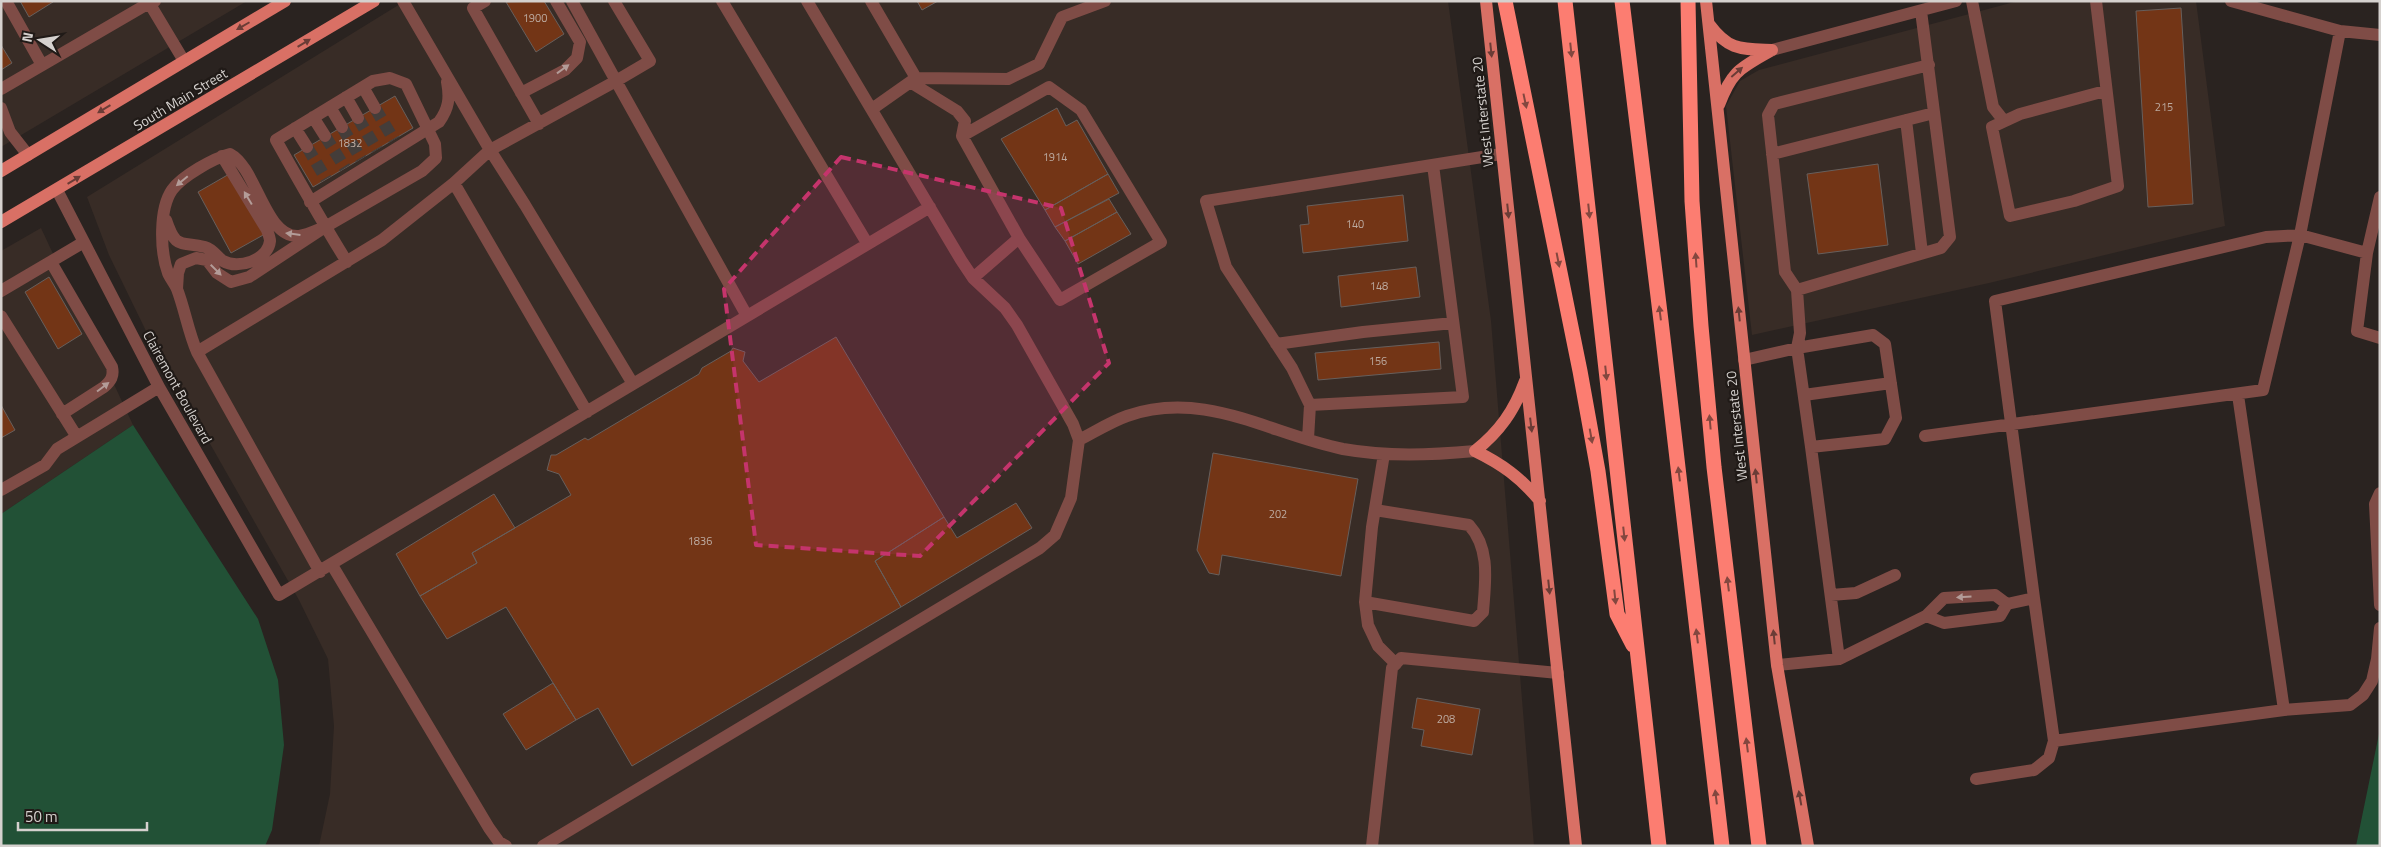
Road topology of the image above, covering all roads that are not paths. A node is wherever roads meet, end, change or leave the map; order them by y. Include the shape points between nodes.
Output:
1 (6, 1) edge
2 (285, 1) edge
3 (374, 1) edge
4 (403, 1) edge
5 (484, 1) edge
6 (556, 1) edge
7 (572, 1) edge
8 (614, 1) edge
9 (722, 1) edge
10 (807, 1) edge
11 (871, 1) edge
12 (1105, 1) edge
13 (1486, 1) edge
14 (1505, 1) edge
15 (1566, 1) edge
16 (1622, 1) edge
17 (1688, 1) edge
18 (1706, 1) edge
19 (1956, 1) edge
20 (1972, 1) edge
21 (2096, 1) edge
22 (2230, 1) edge
23 (150, 2) edge
24 (1920, 11) junction
25 (1709, 24) junction
26 (2340, 31) junction
27 (2380, 35) edge
28 (1772, 50) junction
29 (184, 60) junction
30 (42, 65) junction
31 (1929, 65) junction
32 (446, 74) junction
33 (913, 80) junction
34 (616, 81) junction
35 (362, 87) junction
36 (1, 89) edge
37 (2105, 91) junction
38 (521, 93) junction
39 (346, 97) junction
40 (330, 107) junction
41 (1718, 107) junction
42 (1, 108) edge
43 (375, 108) tunnel mouth
44 (872, 109) junction
45 (1934, 113) junction
46 (313, 117) junction
47 (358, 118) tunnel mouth
48 (1906, 120) junction
49 (2004, 121) junction
50 (539, 124) junction
51 (342, 127) tunnel mouth
52 (295, 128) junction
53 (428, 129) junction
54 (326, 136) tunnel mouth
55 (962, 136) junction
56 (307, 147) tunnel mouth
57 (490, 150) junction
58 (1501, 154) junction
59 (1772, 154) junction
60 (28, 155) junction
61 (222, 156) junction
62 (1433, 165) junction
63 (1, 171) edge
64 (1, 175) edge
65 (454, 183) junction
66 (57, 190) junction
67 (2380, 197) edge
68 (310, 202) junction
69 (930, 207) junction
70 (164, 215) junction
71 (1, 222) edge
72 (325, 228) junction
73 (2300, 235) junction
74 (1019, 238) junction
75 (84, 242) junction
76 (867, 243) junction
77 (1922, 253) junction
78 (2367, 253) junction
79 (50, 262) junction
80 (347, 262) junction
81 (973, 278) junction
82 (177, 289) junction
83 (1796, 290) junction
84 (1, 291) edge
85 (1, 316) edge
86 (746, 316) junction
87 (1453, 323) junction
88 (2380, 338) edge
89 (1276, 344) junction
90 (1797, 348) junction
91 (197, 352) junction
92 (1744, 360) junction
93 (1526, 379) junction
94 (1890, 383) junction
95 (633, 384) junction
96 (159, 388) junction
97 (1804, 395) junction
98 (2238, 395) junction
99 (1310, 405) junction
100 (587, 412) junction
101 (62, 414) junction
102 (2012, 425) junction
103 (1925, 436) dead end
104 (76, 437) junction
105 (1308, 439) junction
106 (1079, 440) junction
107 (1811, 447) junction
108 (1475, 452) junction
109 (1384, 454) junction
110 (1, 490) edge
111 (2380, 493) edge
112 (1540, 502) junction
113 (1375, 510) junction
114 (332, 564) junction
115 (320, 572) junction
116 (1895, 575) dead end
117 (1831, 595) junction
118 (2034, 598) junction
119 (1365, 602) junction
120 (2007, 604) junction
121 (2380, 605) edge
122 (1926, 616) junction
123 (2380, 628) edge
124 (1637, 652) junction
125 (1840, 659) junction
126 (1396, 664) junction
127 (1777, 665) junction
128 (1558, 673) junction
129 (2284, 710) junction
130 (2054, 741) junction
131 (1976, 779) dead end
132 (1373, 845) edge
133 (506, 846) edge
134 (542, 846) edge
135 (1576, 846) edge
136 (1659, 846) edge
137 (1722, 846) edge
138 (1759, 846) edge
139 (1808, 846) edge

1 - 30 street
2 -> 29 main road
66 -> 3 main road, South Main Street
4 - 32 street
5 - 38 street via 473,8
38 -> 6 street via 565,70 577,58 580,42
7 - 34 street
8 - 34 street via 650,61
9 - 76 street
10 - 44 street
11 - 33 street
12 - 33 street via 1062,17 1039,64 1008,79
13 -> 58 main road, West Interstate 20
14 -> 124 highway via 1580,371 1598,471 1617,614
15 -> 124 highway
137 -> 16 highway
138 -> 17 highway via 1714,467 1701,326 1692,201
18 - 25 main road, West Interstate 20
19 - 24 street
20 - 49 street via 1993,107
21 - 37 street
22 - 26 street
23 - 29 street
23 - 30 street
24 - 28 street
24 - 31 street
25 - 28 main road via 1729,46
25 - 41 main road, West Interstate 20
26 - 27 street
26 - 73 street
41 -> 28 main road via 1731,77 1740,68
29 -> 60 main road
30 - 36 street
31 - 45 street
31 - 59 street via 1774,104 1768,116
32 - 53 street via 447,111 440,122
32 - 57 street
33 - 44 street
33 - 55 street via 957,111 965,121
34 - 50 street
34 - 86 street
35 - 39 street
35 - 43 street
35 - 53 street via 390,78 406,84
37 - 49 street
37 - 49 street via 2118,186 2074,201 2010,216 1992,127
38 - 50 street
39 - 40 street
39 - 47 street
40 - 46 street
40 - 51 street
92 -> 41 main road, West Interstate 20
42 - 60 street via 10,132
44 - 69 street
45 - 48 street
45 - 77 street via 1950,237 1941,248
46 - 52 street
46 - 54 street
48 - 59 street
48 - 77 street
50 - 57 street
52 - 56 street
52 - 68 street via 276,140
53 - 68 street via 396,143 348,172
53 - 72 street via 435,144 436,158 422,171
55 - 74 street
55 - 74 street via 1049,87 1081,110 1161,242 1060,300
57 - 65 street
57 - 95 street
58 - 62 street
58 -> 93 main road, West Interstate 20
59 - 83 street via 1785,272
60 - 63 main road
60 - 64 main road
61 -> 70 street via 182,180 172,190
70 -> 61 street via 171,235 183,246 206,248 228,263 246,264 267,251 270,240 267,230
72 -> 61 street via 299,236 278,228 241,163 230,154
62 - 87 street
62 - 89 street via 1206,202 1226,267
65 - 80 street via 382,240
65 - 100 street
66 - 71 main road, South Main Street
66 - 75 street, Clairemont Boulevard
67 - 78 street
68 - 72 street
69 - 76 street
69 - 81 street
70 - 82 street via 162,243 168,272
72 - 80 street
82 -> 72 street via 181,264 190,259 207,260 217,273 231,282 250,277
73 - 78 street
73 - 98 street via 2263,390
73 - 102 street via 2266,237 1995,301
74 - 81 street
75 - 79 street
75 - 96 street, Clairemont Boulevard
76 - 86 street
77 - 83 street
78 - 88 street via 2357,331
79 - 84 street
101 -> 79 street via 104,387 113,374 112,367
80 - 91 street
81 - 106 street via 1005,308 1017,325
82 - 91 street via 187,330
83 - 90 street via 1800,333
85 - 101 street
86 - 95 street
87 - 89 street
87 - 99 street via 1463,397
89 - 99 street
90 - 92 street
90 - 94 street via 1874,335 1885,344
90 - 97 street
91 - 115 street
127 -> 92 main road, West Interstate 20
93 - 108 main road via 1516,405 1502,426
93 -> 112 main road, West Interstate 20
94 - 97 street
94 - 107 street via 1896,418 1885,439
95 - 100 street
96 - 104 street
96 - 115 street, Clairemont Boulevard via 279,595
97 - 107 street
98 - 102 street
98 - 129 street
99 - 105 street
100 - 114 street
101 - 104 street
102 - 103 street
102 - 118 street
104 - 110 street via 57,449 45,465
105 - 106 street via 1224,412 1191,407 1126,416
105 - 109 street
106 - 134 street via 1072,498 1055,535 1040,548
107 - 117 street
108 - 109 street
108 - 112 main road via 1510,470 1525,482
109 - 113 street
111 - 121 street via 2375,504
112 -> 128 main road, West Interstate 20
113 - 119 street
113 - 119 street via 1469,525 1479,536 1485,568 1483,612 1474,621
114 - 115 street
114 - 133 street via 489,828
116 - 117 street via 1856,593
117 - 125 street
118 - 120 street
118 - 130 street
119 - 126 street via 1368,624 1378,646
120 - 122 street via 2000,616 1944,624
120 -> 122 street via 1995,595 1944,598
122 - 125 street
123 - 129 street via 2372,681 2363,695 2350,705
124 - 136 highway
125 - 127 street
126 - 128 street via 1401,658
126 - 132 street via 1392,668
139 -> 127 main road, West Interstate 20
128 - 135 main road, West Interstate 20
129 - 130 street
130 - 131 street via 2049,758 2034,770

